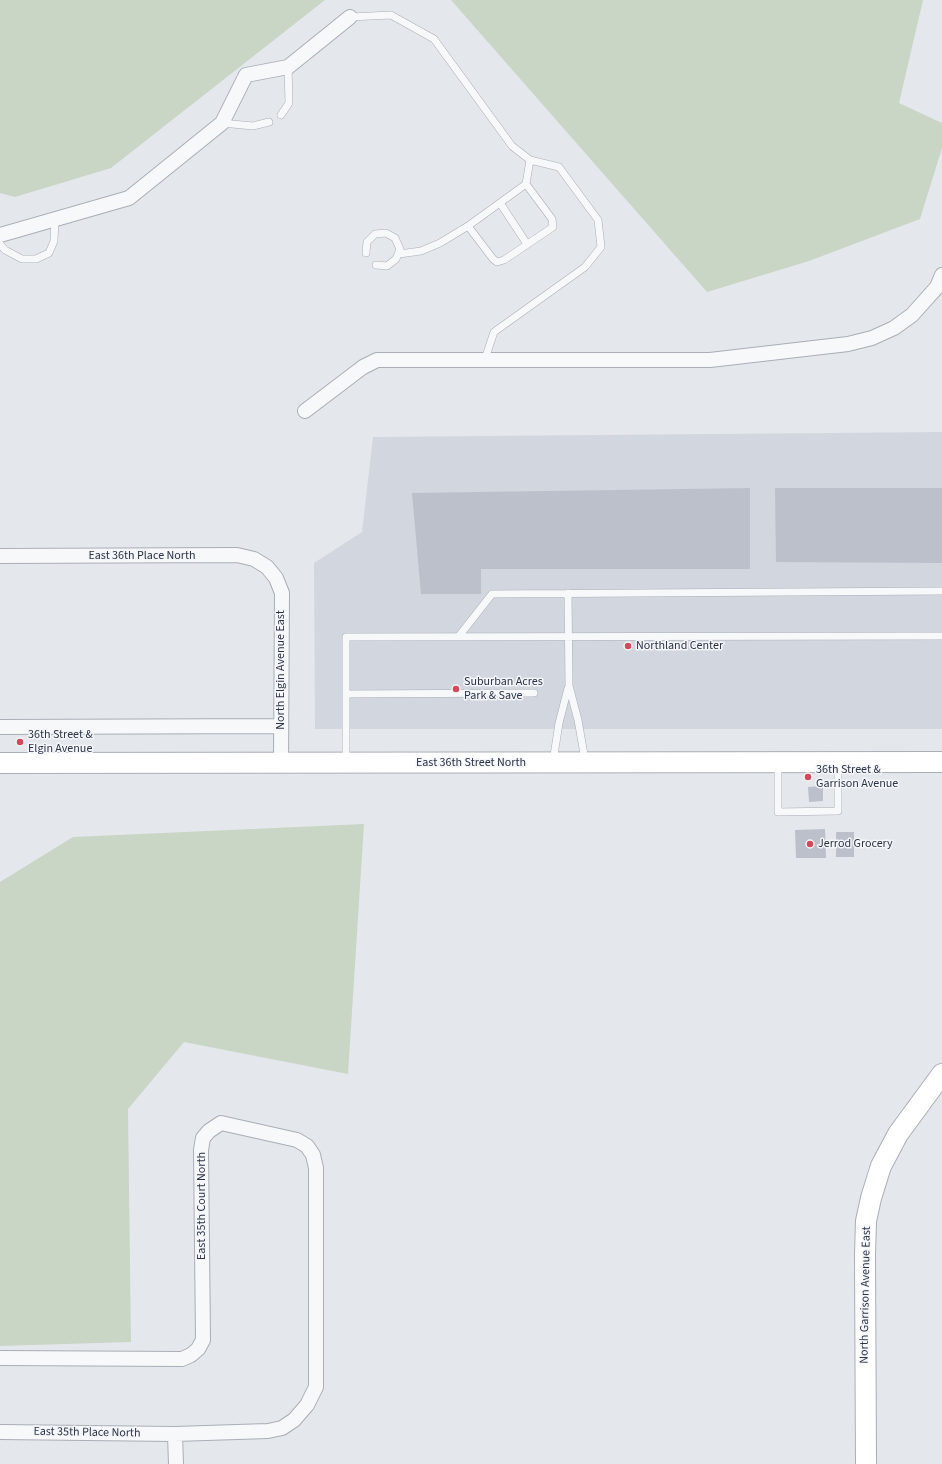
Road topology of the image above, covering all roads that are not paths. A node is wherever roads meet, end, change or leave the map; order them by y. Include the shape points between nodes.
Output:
1 (350, 17) joint
2 (288, 67) junction
3 (281, 115) dead end
4 (269, 122) dead end
5 (222, 124) junction
6 (530, 160) junction
7 (526, 184) junction
8 (500, 203) junction
9 (55, 219) junction
10 (468, 226) junction
11 (0, 235) edge
12 (0, 244) edge
13 (527, 244) junction
14 (366, 253) dead end
15 (399, 254) junction
16 (376, 265) dead end
17 (940, 284) edge
18 (485, 359) junction
19 (305, 411) dead end
20 (0, 556) edge
21 (276, 578) joint
22 (942, 591) edge
23 (568, 593) junction
24 (459, 636) junction
25 (942, 636) edge
26 (568, 637) junction
27 (569, 686) junction
28 (534, 693) dead end
29 (346, 694) junction
30 (281, 726) junction
31 (0, 727) edge
32 (281, 762) junction
33 (346, 762) junction
34 (778, 762) junction
35 (838, 762) junction
36 (942, 762) edge
37 (0, 763) edge
38 (553, 763) junction
39 (586, 763) junction
40 (942, 1074) edge
41 (0, 1358) edge
42 (0, 1432) edge
43 (175, 1434) junction
44 (176, 1464) edge
45 (866, 1464) edge

1 - 2 street
1 - 6 lane via 391,15 434,39 512,146
2 - 3 lane via 290,103
2 - 5 street via 246,75
4 - 5 lane via 253,126
5 - 9 street via 129,198
6 - 7 lane
6 - 18 lane via 559,167 598,220 601,247 585,267 494,332
7 - 8 lane
7 - 13 lane via 552,219 553,227
8 - 10 lane
8 - 13 lane
9 - 11 street
9 - 12 lane via 54,241 50,253 36,259 22,259 5,250
10 - 13 lane via 497,262
10 - 15 lane via 421,251
14 - 15 lane via 367,242 375,234 386,233 395,238
15 - 16 lane via 396,260 387,266
17 - 18 street via 912,315 894,328 872,338 848,344 710,360
18 - 19 street via 377,360 363,367
20 - 21 street, East 36th Place North via 237,555 254,559 267,567
21 - 30 street, North Elgin Avenue East via 282,593
22 - 23 lane
23 - 24 lane via 492,594
23 - 26 lane
24 - 26 lane
24 - 29 lane via 346,637
25 - 26 lane
26 - 27 lane
27 - 38 lane via 559,723
27 - 39 lane
28 - 29 lane
29 - 33 lane
30 - 31 street
30 - 32 street, North Elgin Avenue East
32 - 33 main road, East 36th Street North
32 - 37 main road, East 36th Street North
33 - 38 main road, East 36th Street North
34 - 35 main road, East 36th Street North
34 - 35 lane via 778,812 838,811
34 - 39 main road, East 36th Street North
35 - 36 main road, East 36th Street North
38 - 39 main road, East 36th Street North
40 - 45 main road, North Garrison Avenue East via 898,1134 881,1166 866,1221
41 - 43 street, East 35th Court North via 182,1358 198,1350 203,1340 203,1138 221,1123 297,1140 307,1146 314,1156 316,1168 316,1387 294,1420 282,1428 268,1431
42 - 43 street, East 35th Place North
43 - 44 street

